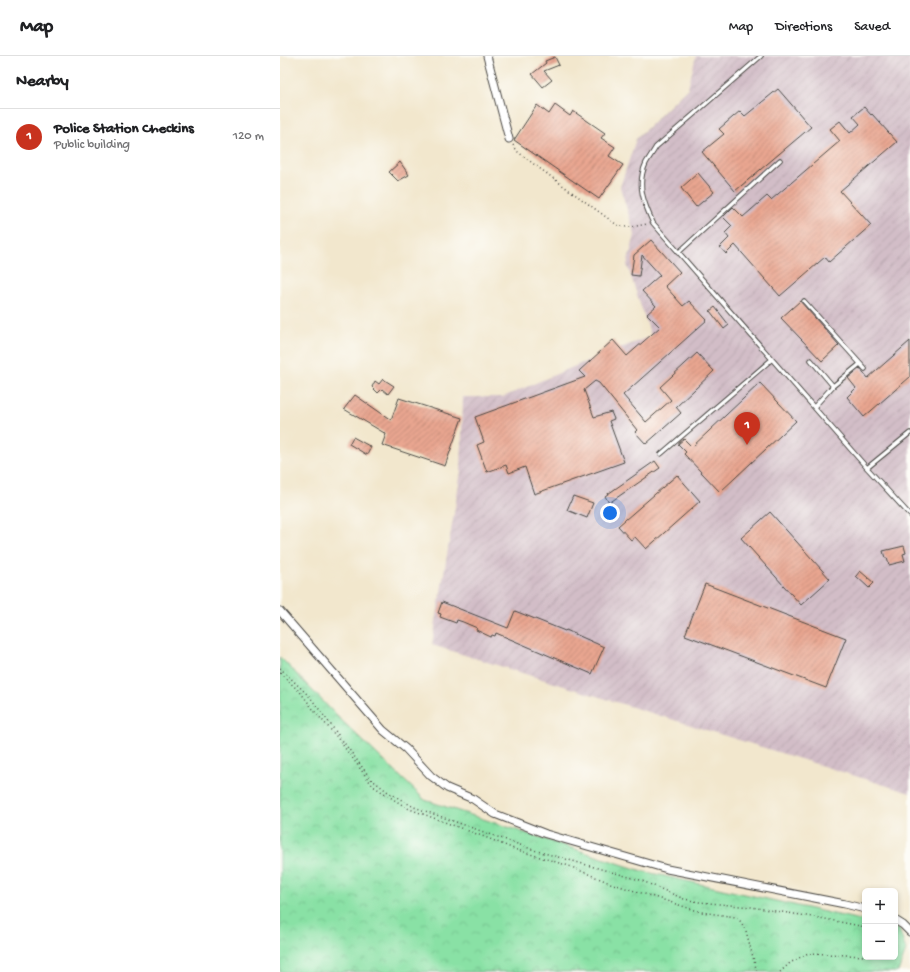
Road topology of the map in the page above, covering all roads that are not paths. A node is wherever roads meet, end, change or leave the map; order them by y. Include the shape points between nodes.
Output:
1 (487, 56) edge
2 (760, 56) edge
3 (510, 139) road end
4 (780, 160) dead end
5 (678, 253) junction
6 (804, 301) dead end
7 (772, 360) junction
8 (810, 360) dead end
9 (860, 364) junction
10 (865, 369) dead end
11 (833, 386) junction
12 (814, 407) junction
13 (910, 433) edge
14 (661, 454) dead end
15 (867, 468) junction
16 (910, 515) edge
17 (280, 611) edge
18 (862, 908) edge
19 (898, 922) edge
20 (910, 932) edge

1 - 3 street
2 - 5 lane via 656,147 646,164 641,184 642,198 653,223
4 - 5 lane
5 - 7 lane
6 - 9 lane
7 - 12 lane
7 - 14 lane
8 - 11 lane
9 - 10 lane
9 - 11 lane
11 - 12 lane
12 - 15 lane
13 - 15 lane
15 - 16 lane
17 - 18 street via 383,730 406,749 431,776 447,788 473,799 495,814 546,834 667,869
19 - 20 street

